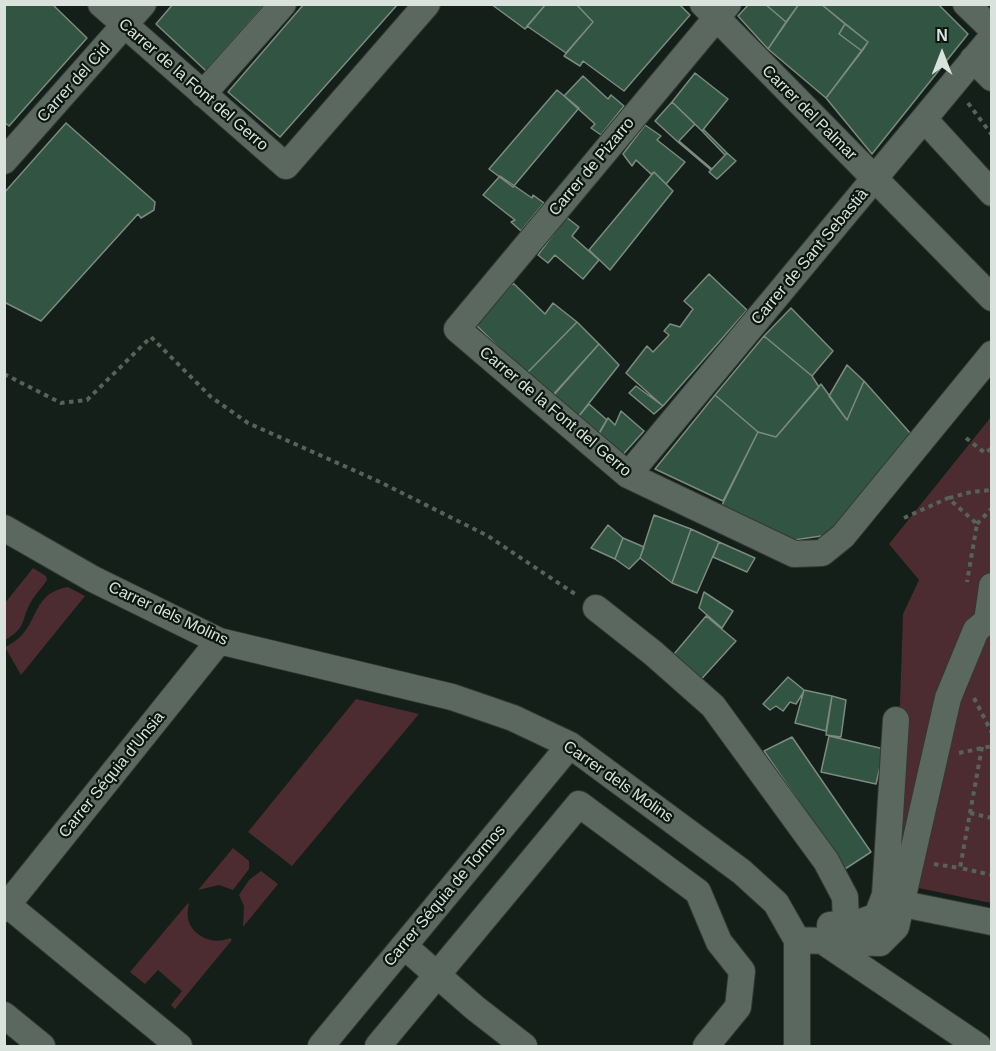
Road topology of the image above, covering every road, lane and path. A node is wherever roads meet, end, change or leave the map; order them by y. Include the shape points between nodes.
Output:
1 (101, 4) edge
2 (143, 4) edge
3 (283, 4) edge
4 (427, 4) edge
5 (966, 4) edge
6 (715, 9) edge
7 (125, 26) junction
8 (992, 29) edge
9 (992, 37) edge
10 (973, 59) junction
11 (992, 78) edge
12 (204, 94) junction
13 (964, 97) dead end
14 (924, 119) junction
15 (992, 135) edge
16 (6, 155) edge
17 (874, 179) junction
18 (992, 193) edge
19 (992, 298) edge
20 (457, 330) joint
21 (992, 354) edge
22 (4, 374) edge
23 (966, 438) dead end
24 (992, 448) edge
25 (627, 476) junction
26 (992, 490) edge
27 (948, 498) junction
28 (992, 508) edge
29 (904, 518) dead end
30 (976, 524) junction
31 (4, 528) edge
32 (966, 583) dead end
33 (992, 586) edge
34 (596, 608) joint
35 (219, 641) junction
36 (960, 671) junction
37 (897, 720) dead end
38 (992, 733) edge
39 (570, 746) junction
40 (992, 746) edge
41 (982, 747) junction
42 (935, 758) junction
43 (970, 813) junction
44 (992, 818) edge
45 (992, 875) edge
46 (903, 904) junction
47 (6, 905) edge
48 (846, 922) junction
49 (992, 922) edge
50 (797, 940) junction
51 (825, 942) junction
52 (404, 946) junction
53 (437, 974) junction
54 (4, 1016) edge
55 (42, 1047) edge
56 (179, 1047) edge
57 (321, 1047) edge
58 (378, 1047) edge
59 (524, 1047) edge
60 (706, 1047) edge
61 (797, 1047) edge
62 (978, 1047) edge

1 - 7 street, Carrer de la Font del Gerro
2 - 7 street, Carrer del Cid
3 - 12 street
4 - 12 street, Carrer de la Font del Gerro via 286,166
5 - 8 street
6 - 17 street, Carrer del Palmar
6 - 20 street, Carrer de Pizarro
7 - 12 street, Carrer de la Font del Gerro
7 - 16 street, Carrer del Cid via 95,72
9 - 10 street, Carrer de Sant Sebastià
10 - 11 street
10 - 14 street, Carrer de Sant Sebastià
13 - 15 path
14 - 17 street, Carrer de Sant Sebastià
14 - 18 street
17 - 19 street, Carrer del Palmar
17 - 25 street, Carrer de Sant Sebastià
20 - 25 street, Carrer de la Font del Gerro
21 - 25 street, Carrer de la Font del Gerro via 843,536 822,553 794,554
22 - 34 path via 61,403 87,400 151,337 211,397 248,423 488,536
23 - 24 path via 985,453
26 - 27 path
27 - 29 path
27 - 30 path
28 - 30 path
30 - 32 path
31 - 35 street, Carrer dels Molins via 93,579
33 - 36 street via 987,621 976,630
34 - 48 street via 713,706 826,861 845,897
35 - 39 street, Carrer dels Molins via 452,698 513,718
35 - 47 street, Carrer Séquia d'Unsia
36 - 38 path
36 - 42 street via 948,698
37 - 48 street via 885,894 877,916
39 - 50 street, Carrer dels Molins via 742,872 776,903
39 - 52 street, Carrer Séquia de Tormos
40 - 41 path
41 - 42 path
41 - 43 path
42 - 46 street
43 - 44 path
43 - 45 path via 960,868
46 - 49 street
46 - 51 street via 896,927 880,943
47 - 56 street
48 - 50 street via 833,923
50 - 51 street
50 - 61 street
51 - 62 street
52 - 53 street
52 - 57 street, Carrer Séquia de Tormos
53 - 58 street
53 - 59 street
53 - 60 street via 579,804 698,892 719,942 742,971 738,1007
54 - 55 street

